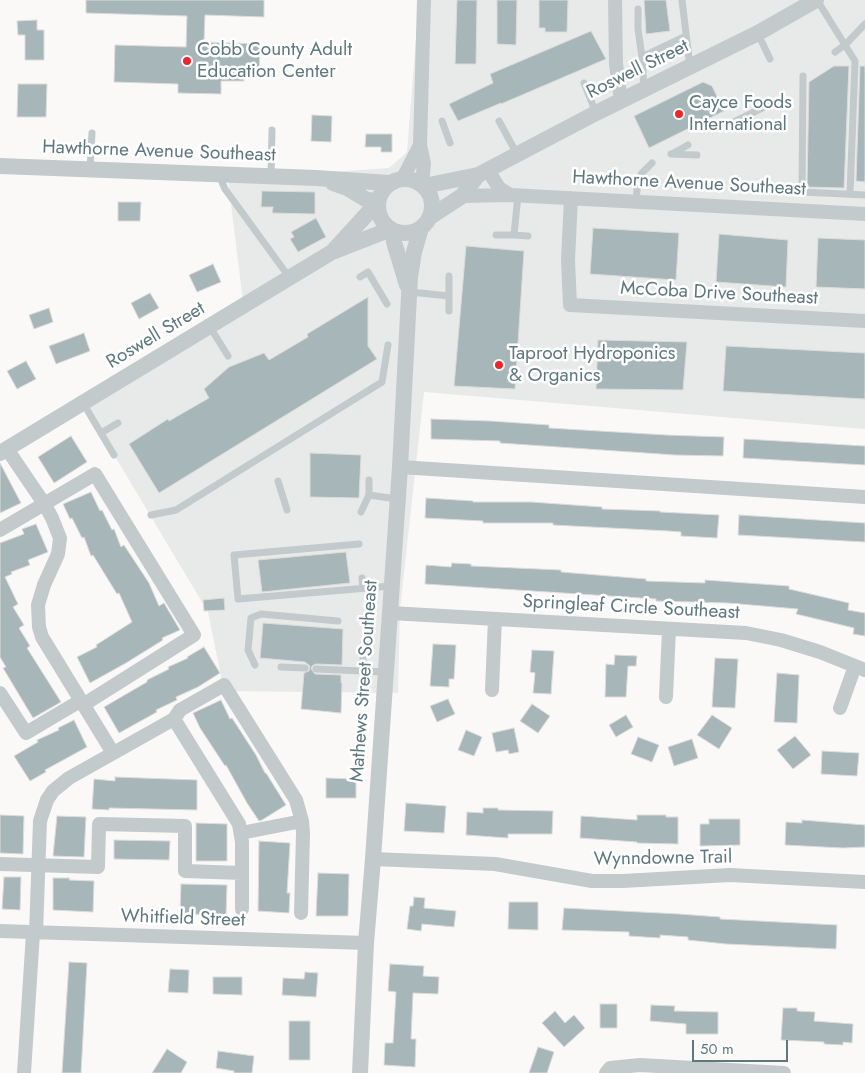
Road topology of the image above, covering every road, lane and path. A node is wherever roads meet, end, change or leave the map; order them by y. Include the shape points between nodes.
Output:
1 (424, 0) edge
2 (615, 0) edge
3 (682, 0) edge
4 (811, 2) edge
5 (638, 9) dead end
6 (865, 24) edge
7 (758, 33) junction
8 (686, 36) junction
9 (846, 44) junction
10 (835, 52) dead end
11 (642, 57) junction
12 (770, 59) dead end
13 (690, 67) junction
14 (803, 76) dead end
15 (584, 83) dead end
16 (644, 89) junction
17 (621, 101) junction
18 (770, 104) dead end
19 (596, 113) junction
20 (442, 121) dead end
21 (499, 121) dead end
22 (724, 127) dead end
23 (272, 130) dead end
24 (92, 133) dead end
25 (450, 143) dead end
26 (420, 145) junction
27 (688, 145) dead end
28 (517, 155) junction
29 (697, 155) dead end
30 (652, 163) dead end
31 (0, 166) edge
32 (90, 170) junction
33 (483, 172) junction
34 (219, 175) junction
35 (271, 176) junction
36 (316, 178) junction
37 (396, 181) junction
38 (423, 185) junction
39 (850, 194) junction
40 (514, 195) junction
41 (865, 195) edge
42 (462, 196) junction
43 (570, 198) junction
44 (378, 201) junction
45 (636, 201) junction
46 (865, 214) edge
47 (425, 222) junction
48 (392, 230) junction
49 (496, 235) dead end
50 (514, 235) junction
51 (528, 236) dead end
52 (332, 252) junction
53 (450, 276) dead end
54 (360, 277) dead end
55 (290, 278) junction
56 (409, 292) junction
57 (449, 296) junction
58 (387, 304) dead end
59 (449, 311) dead end
60 (865, 321) edge
61 (210, 327) junction
62 (388, 345) dead end
63 (228, 356) dead end
64 (83, 403) junction
65 (118, 423) dead end
66 (101, 433) junction
67 (3, 451) edge
68 (114, 455) dead end
69 (400, 467) junction
70 (369, 480) dead end
71 (278, 481) dead end
72 (368, 495) junction
73 (865, 497) edge
74 (397, 499) junction
75 (45, 505) junction
76 (287, 510) dead end
77 (361, 512) dead end
78 (151, 515) dead end
79 (0, 530) edge
80 (359, 544) dead end
81 (362, 578) dead end
82 (392, 586) junction
83 (363, 588) junction
84 (390, 613) junction
85 (495, 619) junction
86 (338, 621) dead end
87 (669, 629) junction
88 (363, 658) dead end
89 (255, 665) dead end
90 (282, 666) dead end
91 (305, 668) dead end
92 (860, 668) edge
93 (316, 669) dead end
94 (363, 671) junction
95 (386, 672) junction
96 (492, 690) dead end
97 (0, 693) edge
98 (666, 697) dead end
99 (82, 703) junction
100 (840, 708) dead end
101 (174, 719) junction
102 (113, 753) junction
103 (302, 821) junction
104 (242, 832) junction
105 (373, 859) junction
106 (0, 864) edge
107 (38, 866) junction
108 (242, 873) junction
109 (865, 882) edge
110 (242, 909) dead end
111 (301, 913) dead end
112 (0, 931) edge
113 (35, 933) junction
114 (366, 943) junction
115 (24, 1073) edge
116 (360, 1073) edge
117 (606, 1073) edge
118 (784, 1073) edge

1 - 26 street
2 - 17 street via 616,64
3 - 8 lane
4 - 7 street, Roswell Street
4 - 9 lane
5 - 11 lane
6 - 9 lane
7 - 12 lane
7 - 13 street, Roswell Street
8 - 11 lane
8 - 13 lane
9 - 10 lane
9 - 39 lane via 855,61
11 - 16 lane
13 - 16 street, Roswell Street
14 - 39 lane via 802,192
15 - 19 lane
16 - 17 street, Roswell Street
17 - 19 street, Roswell Street
18 - 22 lane
19 - 28 street, Roswell Street
20 - 25 lane
21 - 28 lane
23 - 35 lane
24 - 32 lane
26 - 37 street
26 - 38 street via 424,163
27 - 29 lane via 672,154
28 - 33 street, Roswell Street
30 - 45 lane via 638,179
31 - 32 street, Hawthorne Avenue Southeast
32 - 34 street, Hawthorne Avenue Southeast
33 - 38 street, Roswell Street
33 - 40 street via 499,188
33 - 42 street, Roswell Street
34 - 35 street, Hawthorne Avenue Southeast
34 - 55 lane via 225,189
35 - 36 street, Hawthorne Avenue Southeast
36 - 37 street, Hawthorne Avenue Southeast
36 - 44 street, Hawthorne Avenue Southeast via 347,188 367,200
37 - 38 street via 410,178
37 - 44 street via 380,194
38 - 47 street via 432,203
39 - 41 lane
40 - 42 street, Hawthorne Avenue Southeast
40 - 43 street, Hawthorne Avenue Southeast
40 - 50 lane
42 - 47 street, Roswell Street
43 - 45 street, Hawthorne Avenue Southeast
43 - 60 street, McCoba Drive Southeast via 570,305
44 - 48 street via 379,215
44 - 52 street, Roswell Street
45 - 46 street, Hawthorne Avenue Southeast
47 - 48 street via 407,233
47 - 56 street, Mathews Street Southeast via 412,260
48 - 52 street, Roswell Street
48 - 56 street, Mathews Street Southeast
49 - 50 lane
50 - 51 lane
52 - 55 street, Roswell Street
53 - 57 lane
54 - 58 lane via 368,272
55 - 61 street, Roswell Street
56 - 57 lane
56 - 69 street, Mathews Street Southeast
57 - 59 lane
61 - 63 lane
61 - 64 street, Roswell Street
62 - 78 lane via 382,382 176,510
64 - 66 lane
64 - 67 street, Roswell Street
65 - 66 lane
66 - 68 lane
67 - 75 street
69 - 73 street
69 - 74 street, Mathews Street Southeast
70 - 72 lane
71 - 76 lane
72 - 74 lane
72 - 77 lane
74 - 82 street, Mathews Street Southeast
75 - 79 street
75 - 99 street via 58,530 60,546 40,595 39,627 47,648
75 - 99 street via 95,474 194,634
80 - 83 lane via 234,555 238,599
81 - 83 lane
82 - 83 lane
82 - 84 street, Mathews Street Southeast
84 - 85 street, Springleaf Circle Southeast
84 - 95 street, Mathews Street Southeast
85 - 87 street, Springleaf Circle Southeast
85 - 96 street
86 - 89 lane via 261,614 251,618 248,650
87 - 92 street, Springleaf Circle Southeast via 746,633 781,640
87 - 98 street
88 - 94 lane
90 - 91 lane
92 - 100 street
93 - 94 lane
94 - 95 lane
95 - 105 street, Mathews Street Southeast
97 - 99 street via 26,733
99 - 102 street
101 - 102 street
101 - 103 street via 180,710 224,684 291,791
101 - 104 street
102 - 107 street via 59,785 47,800 40,821
103 - 104 street
103 - 111 street
104 - 108 street
105 - 109 street, Wynndowne Trail via 495,864 592,880 730,875
105 - 114 street, Mathews Street Southeast
106 - 107 street
107 - 108 street via 98,867 99,824 185,826 185,871
107 - 113 street
108 - 110 street
112 - 113 street, Whitfield Street
113 - 114 street, Whitfield Street
113 - 115 street
114 - 116 street, Mathews Street Southeast
117 - 118 street via 610,1068 640,1065

